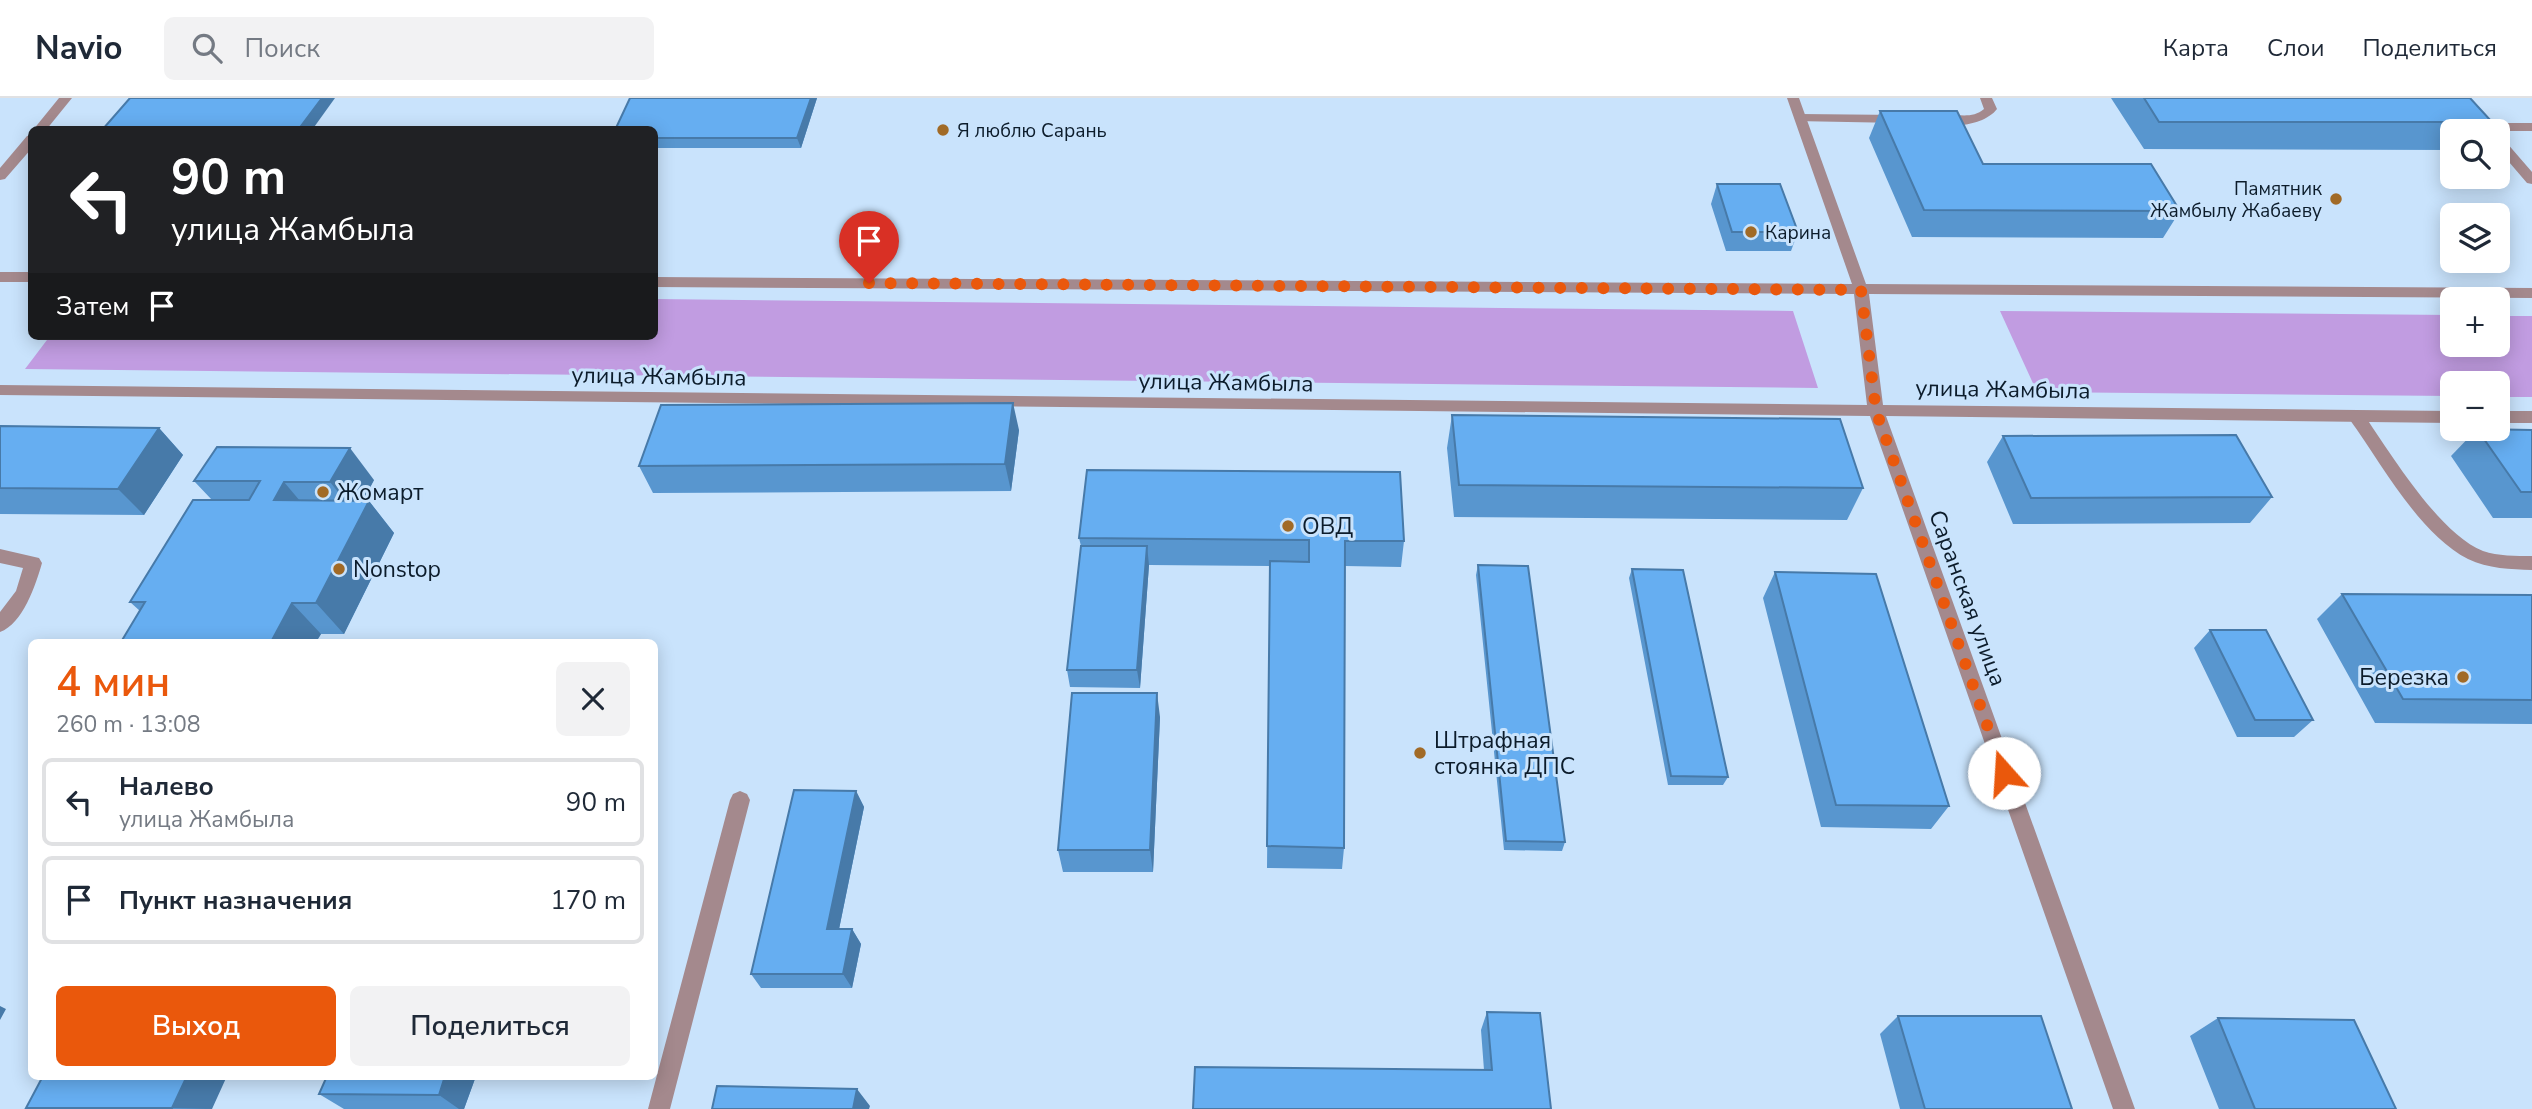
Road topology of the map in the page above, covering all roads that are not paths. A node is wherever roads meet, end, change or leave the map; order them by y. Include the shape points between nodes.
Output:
1 (66, 98) edge
2 (1793, 98) edge
3 (1986, 98) edge
4 (1800, 118) junction
5 (42, 126) edge
6 (2532, 127) edge
7 (28, 144) edge
8 (0, 176) edge
9 (2532, 180) edge
10 (0, 277) edge
11 (28, 277) edge
12 (658, 282) edge
13 (1861, 290) junction
14 (2532, 293) edge
15 (0, 390) edge
16 (1876, 411) junction
17 (2356, 416) junction
18 (2440, 416) edge
19 (2510, 417) edge
20 (2532, 417) edge
21 (0, 556) edge
22 (2532, 563) edge
23 (0, 625) edge
24 (740, 800) dead end
25 (659, 1109) edge
26 (2124, 1109) edge

1 - 5 street
2 - 4 street, Саранская улица
3 - 4 street via 1992,109 1981,119
4 - 13 street, Саранская улица
6 - 9 street via 2507,127 2498,133 2500,143
7 - 8 street
10 - 11 street
12 - 13 street
13 - 14 street
13 - 16 street, Саранская улица
15 - 16 street, улица Жамбыла
16 - 17 street, улица Жамбыла
16 - 26 street, Саранская улица
17 - 18 street, улица Жамбыла
17 - 22 street via 2446,534 2474,554
19 - 20 street
21 - 23 street via 33,564 24,594
24 - 25 street

